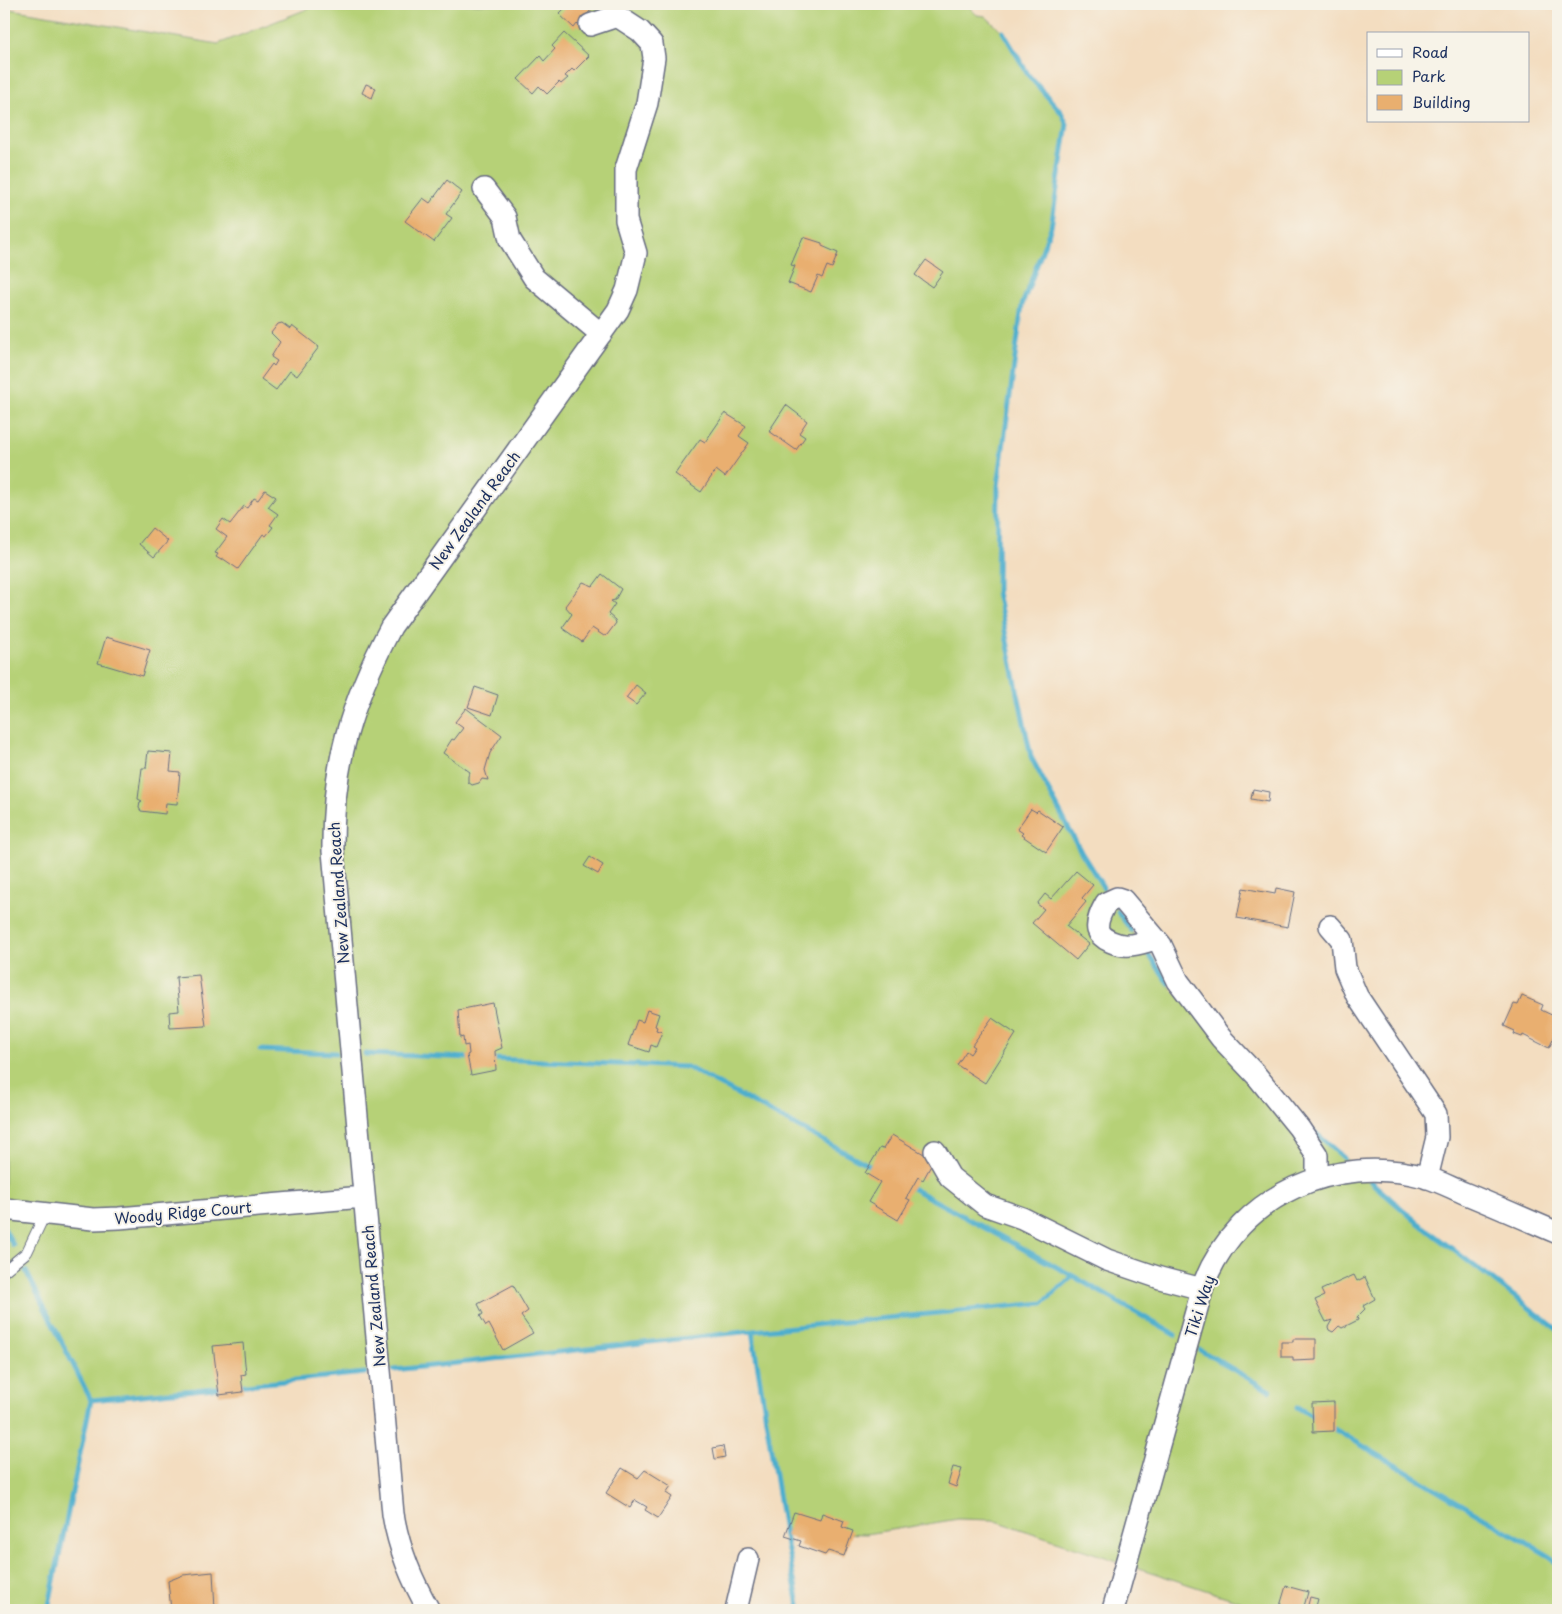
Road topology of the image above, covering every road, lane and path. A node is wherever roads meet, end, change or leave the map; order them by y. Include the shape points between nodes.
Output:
1 (590, 25) dead end
2 (484, 189) dead end
3 (601, 334) junction
4 (1330, 926) dead end
5 (1156, 939) dead end
6 (935, 1151) dead end
7 (1317, 1178) junction
8 (1427, 1178) junction
9 (363, 1197) junction
10 (4, 1209) edge
11 (45, 1214) junction
12 (1558, 1233) edge
13 (4, 1271) edge
14 (1202, 1289) junction
15 (748, 1559) dead end
16 (429, 1610) edge
17 (736, 1610) edge
18 (1113, 1610) edge

1 - 3 street, New Zealand Reach via 617,16 640,31 652,44 654,58 647,103 626,169 626,220 636,252 627,290
2 - 3 street via 505,217 510,240 534,278
3 - 9 street, New Zealand Reach via 391,627 370,667 350,717 336,782 332,851
4 - 8 street via 1342,940 1345,968 1357,996 1436,1114 1438,1137
5 - 7 street via 1178,980 1205,1017 1299,1128 1317,1155
6 - 14 street via 950,1177 985,1205 1022,1218 1107,1260
7 - 8 street, Tiki Way via 1366,1169
7 - 14 street, Tiki Way via 1274,1198 1240,1226 1222,1249
8 - 12 street, Tiki Way
9 - 11 street, Woody Ridge Court via 119,1218
9 - 16 street, New Zealand Reach via 396,1531 410,1575
10 - 11 street, Woody Ridge Court
11 - 13 lane via 26,1252
14 - 18 street, Tiki Way
15 - 17 street

